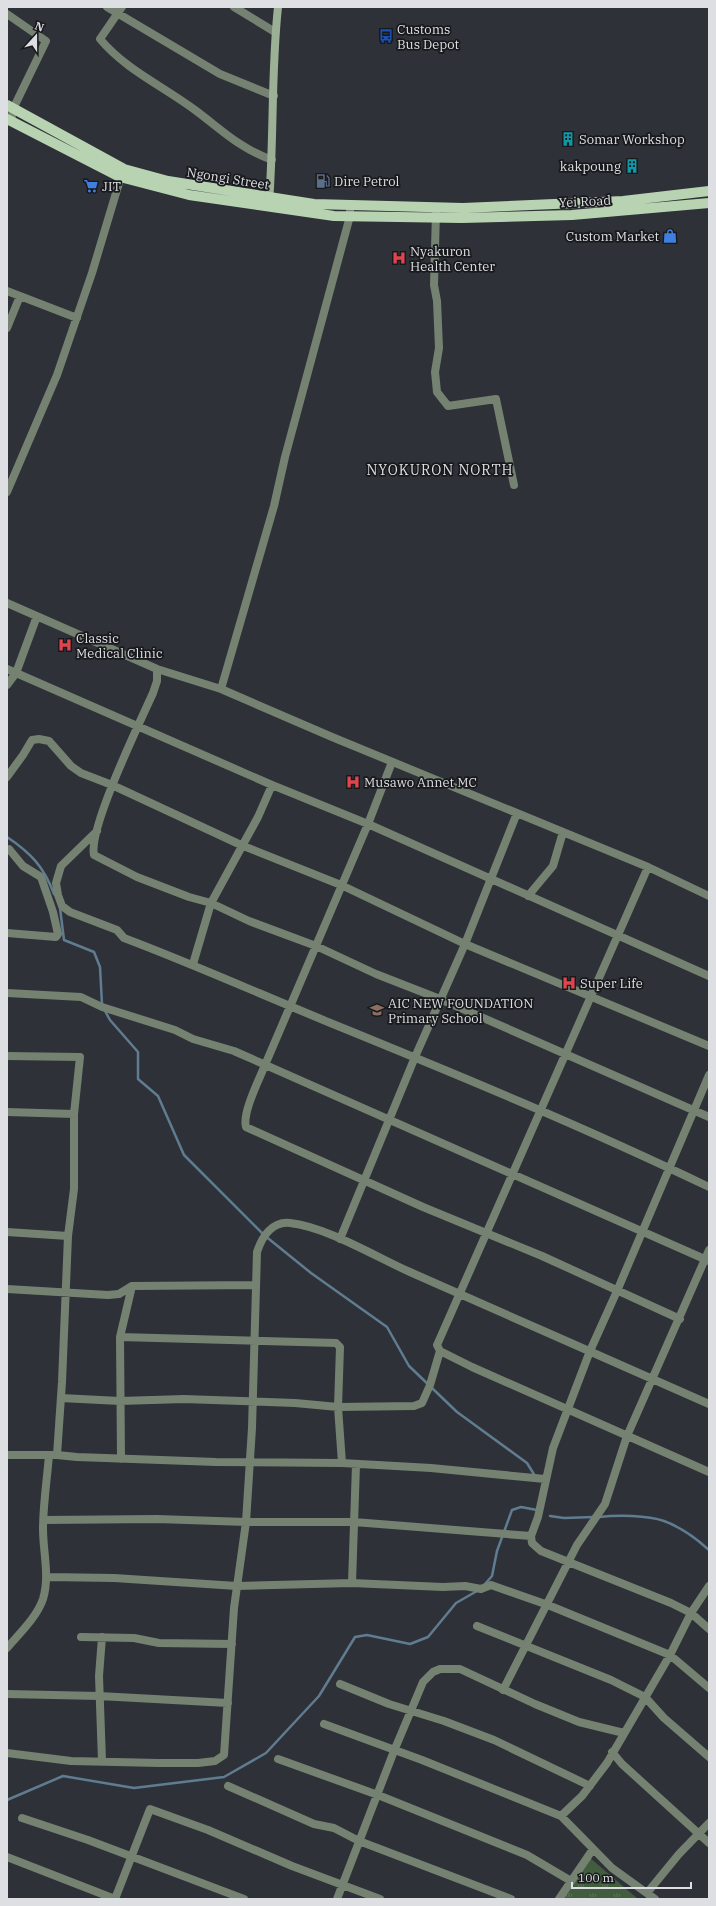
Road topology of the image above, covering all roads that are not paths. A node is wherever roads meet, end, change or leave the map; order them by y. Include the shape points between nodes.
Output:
1 (107, 7) edge
2 (234, 7) edge
3 (278, 7) edge
4 (120, 11) edge
5 (7, 14) edge
6 (275, 32) junction
7 (274, 96) junction
8 (10, 107) edge
9 (9, 120) edge
10 (272, 160) junction
11 (122, 173) junction
12 (709, 191) edge
13 (709, 202) edge
14 (269, 203) junction
15 (350, 206) junction
16 (436, 212) junction
17 (462, 213) junction
18 (350, 216) junction
19 (7, 292) edge
20 (20, 296) junction
21 (76, 318) junction
22 (7, 328) edge
23 (514, 485) dead end
24 (7, 492) edge
25 (7, 603) edge
26 (37, 616) junction
27 (7, 669) edge
28 (157, 669) junction
29 (16, 673) junction
30 (7, 685) edge
31 (221, 689) junction
32 (138, 726) junction
33 (392, 762) junction
34 (7, 777) edge
35 (112, 785) junction
36 (272, 785) junction
37 (517, 813) junction
38 (368, 824) junction
39 (97, 831) junction
40 (563, 832) junction
41 (241, 845) junction
42 (7, 850) edge
43 (648, 867) junction
44 (492, 879) junction
45 (341, 885) junction
46 (528, 896) junction
47 (709, 896) edge
48 (211, 903) junction
49 (7, 933) edge
50 (619, 935) junction
51 (465, 944) junction
52 (316, 946) junction
53 (193, 964) junction
54 (709, 976) edge
55 (7, 993) edge
56 (590, 995) junction
57 (440, 999) junction
58 (291, 1006) junction
59 (709, 1046) edge
60 (566, 1054) junction
61 (7, 1056) edge
62 (415, 1057) junction
63 (265, 1065) junction
64 (709, 1075) edge
65 (541, 1109) junction
66 (694, 1110) junction
67 (7, 1112) edge
68 (74, 1114) junction
69 (709, 1117) edge
70 (390, 1120) junction
71 (670, 1168) junction
72 (512, 1174) junction
73 (364, 1180) junction
74 (709, 1186) edge
75 (642, 1230) junction
76 (7, 1232) edge
77 (486, 1234) junction
78 (68, 1236) junction
79 (340, 1239) junction
80 (709, 1250) edge
81 (707, 1260) edge
82 (255, 1285) junction
83 (132, 1286) junction
84 (7, 1290) edge
85 (617, 1291) junction
86 (65, 1293) junction
87 (460, 1294) junction
88 (680, 1319) junction
89 (120, 1337) junction
90 (254, 1341) junction
91 (440, 1350) junction
92 (590, 1351) junction
93 (651, 1379) junction
94 (61, 1398) junction
95 (120, 1401) junction
96 (252, 1401) junction
97 (709, 1404) edge
98 (338, 1407) junction
99 (568, 1410) junction
100 (627, 1436) junction
101 (7, 1455) edge
102 (53, 1455) junction
103 (121, 1459) junction
104 (250, 1462) junction
105 (342, 1463) junction
106 (356, 1465) junction
107 (709, 1472) edge
108 (545, 1479) junction
109 (44, 1520) junction
110 (246, 1522) junction
111 (354, 1522) junction
112 (531, 1536) junction
113 (568, 1563) junction
114 (47, 1577) junction
115 (352, 1582) junction
116 (237, 1586) junction
117 (709, 1586) edge
118 (548, 1605) junction
119 (690, 1613) junction
120 (477, 1626) dead end
121 (709, 1629) edge
122 (102, 1636) junction
123 (81, 1637) dead end
124 (232, 1644) junction
125 (527, 1645) junction
126 (7, 1648) edge
127 (670, 1655) junction
128 (340, 1684) dead end
129 (709, 1688) edge
130 (503, 1690) junction
131 (7, 1694) edge
132 (99, 1696) junction
133 (645, 1697) junction
134 (228, 1703) junction
135 (411, 1710) junction
136 (324, 1724) dead end
137 (624, 1733) junction
138 (394, 1751) junction
139 (7, 1752) edge
140 (612, 1752) junction
141 (709, 1757) edge
142 (278, 1759) dead end
143 (102, 1761) junction
144 (228, 1786) dead end
145 (590, 1786) junction
146 (378, 1795) junction
147 (561, 1816) junction
148 (22, 1818) dead end
149 (709, 1823) edge
150 (699, 1833) junction
151 (359, 1841) junction
152 (709, 1843) edge
153 (593, 1849) junction
154 (131, 1856) junction
155 (7, 1857) edge
156 (571, 1881) junction
157 (343, 1884) junction
158 (647, 1893) junction
159 (115, 1899) edge
160 (244, 1899) edge
161 (337, 1899) edge
162 (380, 1899) edge
163 (511, 1899) edge
164 (559, 1899) edge
165 (655, 1899) edge

1 - 4 street
2 - 6 street
3 - 6 street
4 - 7 street via 220,74
4 - 10 street via 100,39 109,50 136,72 194,110 230,139 252,153
5 - 8 street via 46,41
6 - 7 street
7 - 10 street
8 - 9 street
8 - 11 main road, Ngongi Street
9 - 11 main road, Ngongi Street
10 - 14 street
11 - 14 main road, Ngongi Street
11 - 21 street
12 - 17 main road, Yei Road via 623,201
13 - 17 main road, Yei Road via 584,215
14 - 15 main road, Ngongi Street
14 - 18 main road, Ngongi Street via 315,215
15 - 16 main road, Ngongi Street
15 - 18 street
16 - 17 main road, Ngongi Street
16 - 18 main road, Ngongi Street
16 - 23 street via 434,285 439,348 435,372 437,392 448,406 496,399
18 - 31 street via 274,506
19 - 20 street
20 - 21 street
20 - 22 street
21 - 24 street via 57,375
25 - 26 street
26 - 28 street
26 - 29 street
27 - 29 street
28 - 31 street
28 - 32 street via 154,693
29 - 30 street
29 - 32 street
31 - 33 street
32 - 35 street
32 - 36 street
33 - 37 street
33 - 38 street
34 - 35 street via 32,740 39,739 49,741 71,766 81,773
35 - 39 street
35 - 41 street
36 - 38 street
36 - 41 street via 258,817
37 - 40 street
37 - 44 street
38 - 44 street
38 - 45 street
39 - 48 street via 92,850 98,859 137,877
39 - 53 street via 61,866 56,883 62,906 70,912 116,930 124,938
40 - 43 street
40 - 46 street via 553,866
41 - 45 street
41 - 48 street
42 - 49 street via 9,849 22,866 41,877 58,934 56,937
43 - 47 street
43 - 50 street
44 - 46 street
44 - 51 street
45 - 51 street
45 - 52 street
46 - 50 street
48 - 52 street
48 - 53 street
50 - 54 street
50 - 56 street
51 - 56 street
51 - 57 street
52 - 57 street via 376,974
52 - 58 street
53 - 58 street
55 - 63 street via 81,997 102,1007 234,1051
56 - 59 street
56 - 60 street
57 - 60 street
57 - 62 street
58 - 62 street
58 - 63 street
60 - 65 street
60 - 66 street
61 - 68 street via 80,1057
62 - 65 street
62 - 70 street
63 - 70 street
63 - 73 street via 251,1100 246,1127
64 - 66 street
65 - 71 street
65 - 72 street
66 - 69 street
66 - 71 street
67 - 68 street
68 - 78 street via 74,1189
70 - 72 street
70 - 73 street
71 - 74 street
71 - 75 street
72 - 75 street
72 - 77 street
73 - 77 street
73 - 79 street
75 - 81 street
75 - 85 street
76 - 78 street
77 - 85 street via 542,1256
77 - 87 street
78 - 86 street
79 - 82 street via 289,1223 276,1226 264,1235 257,1252
79 - 87 street
80 - 81 street
81 - 88 street
82 - 83 street
82 - 90 street
83 - 86 street via 119,1294
83 - 89 street
84 - 86 street
85 - 88 street
85 - 92 street
86 - 94 street
87 - 91 street via 440,1336
87 - 92 street
88 - 93 street
89 - 90 street
89 - 95 street
90 - 96 street
90 - 98 street via 339,1345
91 - 98 street via 422,1403 414,1406
91 - 99 street
92 - 93 street
92 - 99 street
93 - 97 street
93 - 100 street
94 - 95 street
94 - 102 street
95 - 96 street
95 - 103 street
96 - 98 street
96 - 104 street
98 - 105 street
99 - 100 street
99 - 108 street via 553,1448
100 - 107 street
100 - 113 street via 605,1504
101 - 102 street
102 - 103 street
102 - 109 street
103 - 104 street
104 - 105 street
104 - 110 street
105 - 106 street
106 - 108 street via 431,1468
106 - 111 street
108 - 112 street via 538,1517
109 - 110 street via 157,1519
109 - 114 street via 44,1562
110 - 111 street
110 - 116 street
111 - 112 street
111 - 115 street
112 - 113 street via 536,1548
113 - 118 street
113 - 119 street via 671,1603
114 - 116 street via 114,1578
114 - 126 street via 43,1600
115 - 116 street
115 - 118 street via 465,1586 481,1589 491,1585
116 - 124 street
117 - 119 street
118 - 125 street
118 - 127 street
119 - 121 street
119 - 127 street
120 - 125 street
122 - 123 street
122 - 124 street via 159,1643
122 - 132 street
124 - 134 street
125 - 130 street
125 - 133 street
127 - 129 street
127 - 133 street
128 - 135 street
130 - 135 street via 460,1669 440,1669 423,1682
130 - 137 street via 579,1722
131 - 132 street
132 - 134 street
132 - 143 street
133 - 137 street
133 - 141 street via 664,1718
134 - 143 street via 224,1755 220,1759 198,1763
135 - 138 street
135 - 145 street via 494,1740
136 - 138 street
137 - 140 street
138 - 146 street
138 - 147 street
139 - 143 street via 65,1760
140 - 145 street
140 - 150 street
142 - 146 street
144 - 151 street via 307,1822 334,1828
145 - 147 street
146 - 151 street
146 - 156 street via 527,1855
147 - 153 street
148 - 154 street
149 - 150 street
150 - 152 street
150 - 158 street
151 - 157 street
151 - 163 street
153 - 156 street
153 - 158 street via 624,1878
154 - 157 street via 150,1809
154 - 159 street
154 - 160 street
155 - 159 street
156 - 164 street
157 - 161 street
157 - 162 street
158 - 165 street

